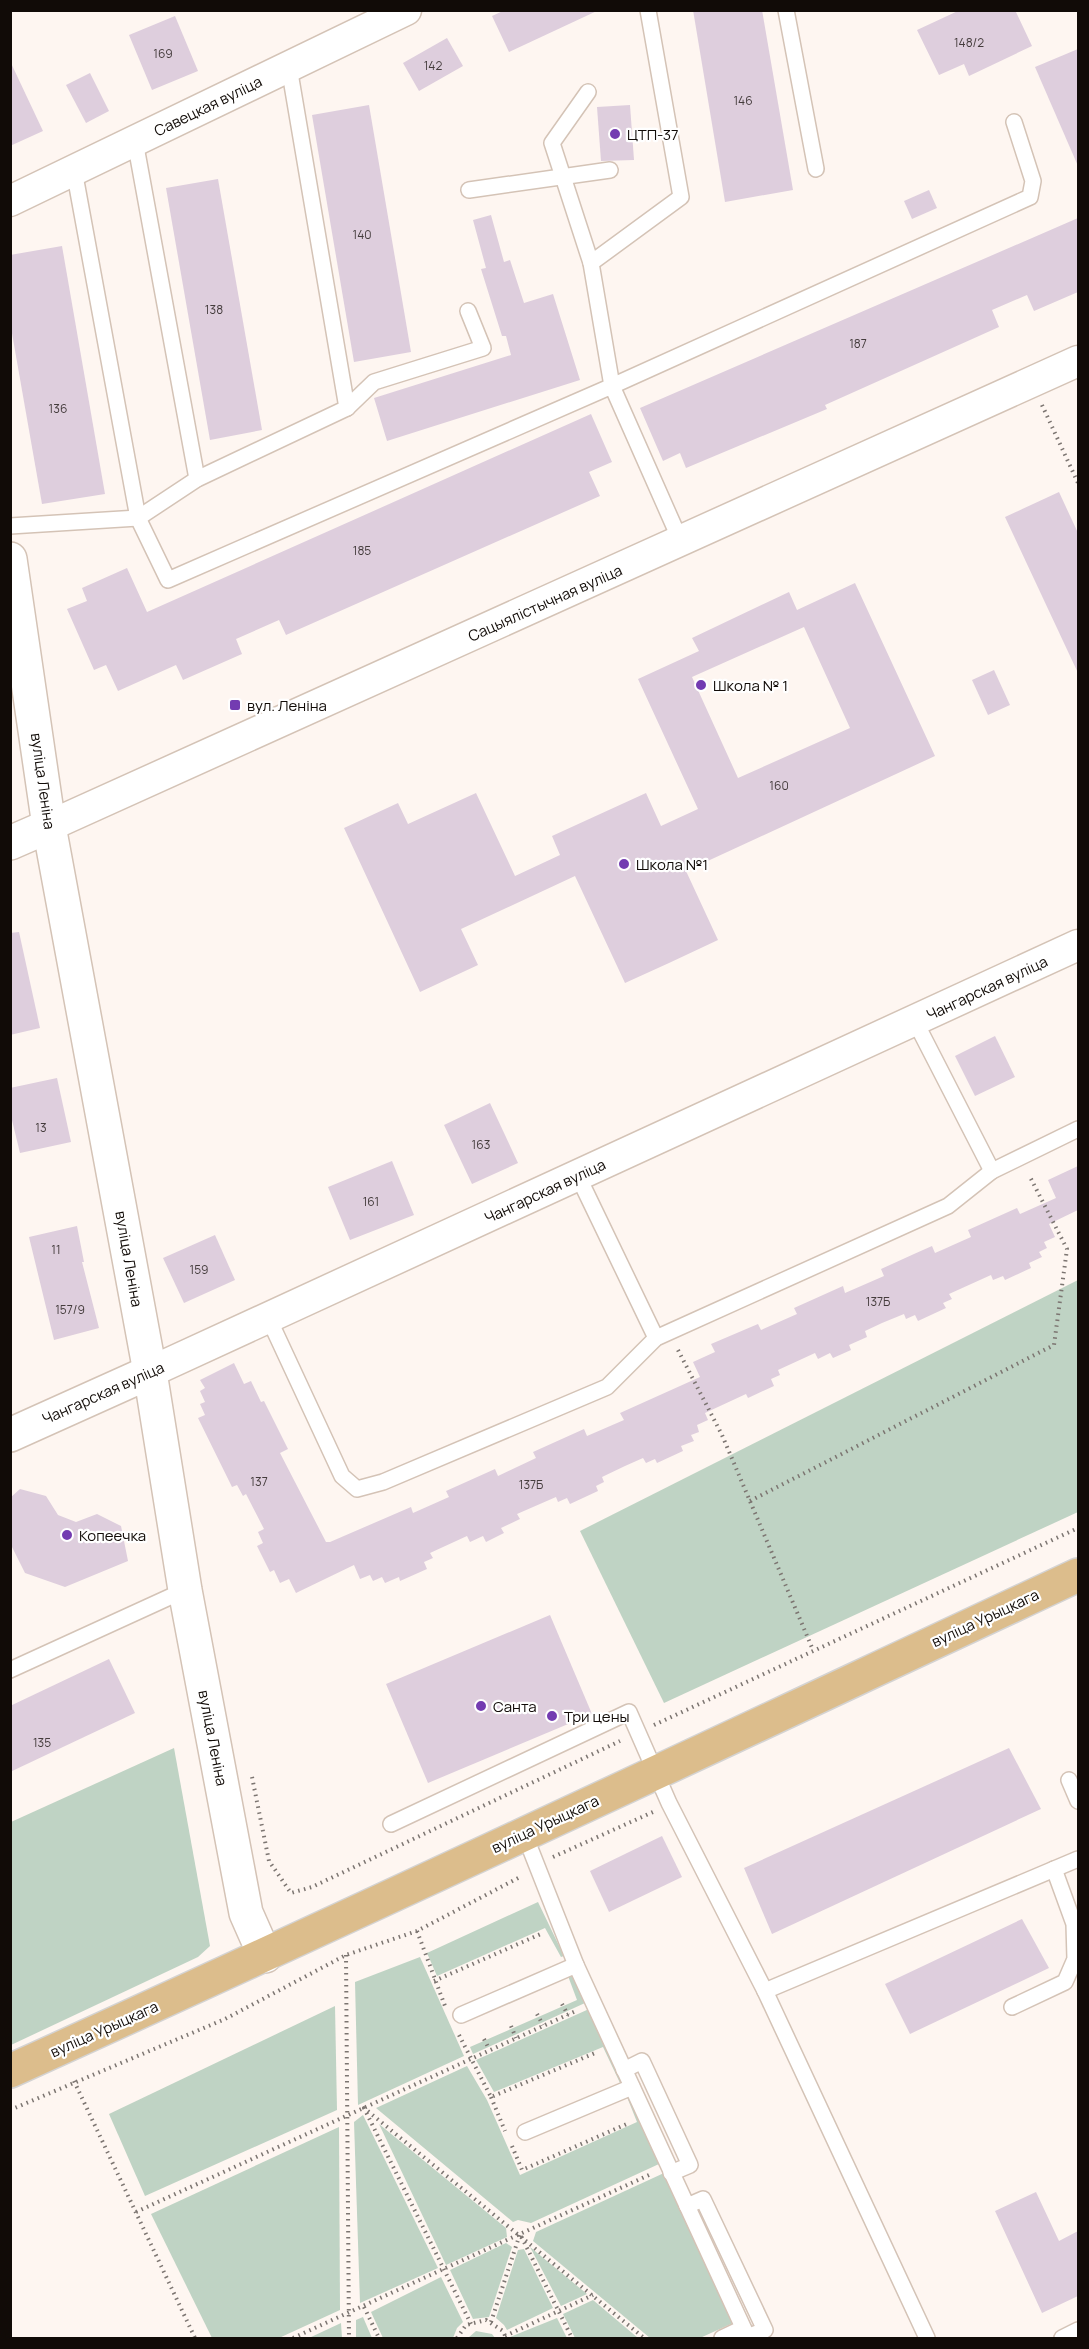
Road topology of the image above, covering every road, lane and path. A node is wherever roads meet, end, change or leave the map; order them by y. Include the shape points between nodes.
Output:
1 (406, 10) edge
2 (648, 10) edge
3 (786, 10) edge
4 (289, 67) junction
5 (588, 92) dead end
6 (1014, 122) dead end
7 (135, 141) junction
8 (816, 169) dead end
9 (74, 170) junction
10 (610, 170) dead end
11 (562, 177) junction
12 (469, 190) dead end
13 (10, 201) edge
14 (591, 263) junction
15 (468, 310) dead end
16 (1078, 361) edge
17 (1032, 382) junction
18 (612, 386) junction
19 (347, 408) junction
20 (196, 479) junction
21 (1078, 483) edge
22 (138, 518) junction
23 (10, 526) edge
24 (681, 542) junction
25 (10, 559) edge
26 (49, 826) junction
27 (10, 843) edge
28 (1078, 945) edge
29 (915, 1021) junction
30 (1078, 1129) edge
31 (1020, 1157) junction
32 (992, 1171) junction
33 (578, 1176) junction
34 (270, 1319) junction
35 (663, 1335) junction
36 (150, 1372) junction
37 (10, 1435) edge
38 (750, 1501) junction
39 (1078, 1528) edge
40 (1078, 1575) edge
41 (185, 1590) junction
42 (813, 1650) junction
43 (10, 1670) edge
44 (638, 1732) junction
45 (251, 1770) dead end
46 (656, 1772) junction
47 (1069, 1780) dead end
48 (1078, 1801) edge
49 (669, 1803) junction
50 (391, 1824) dead end
51 (524, 1833) junction
52 (1078, 1859) edge
53 (537, 1864) junction
54 (1054, 1869) junction
55 (417, 1931) junction
56 (346, 1955) junction
57 (264, 1956) junction
58 (570, 1967) junction
59 (434, 1982) junction
60 (765, 1991) junction
61 (562, 2004) dead end
62 (1012, 2007) dead end
63 (537, 2014) dead end
64 (568, 2015) junction
65 (455, 2018) junction
66 (543, 2025) junction
67 (511, 2026) dead end
68 (484, 2038) dead end
69 (516, 2038) junction
70 (489, 2049) junction
71 (602, 2050) dead end
72 (470, 2058) junction
73 (624, 2070) junction
74 (10, 2071) edge
75 (74, 2081) junction
76 (626, 2089) junction
77 (491, 2097) junction
78 (364, 2108) junction
79 (10, 2110) edge
80 (347, 2115) junction
81 (525, 2132) dead end
82 (669, 2169) junction
83 (687, 2206) junction
84 (136, 2212) junction
85 (520, 2234) junction
86 (444, 2269) junction
87 (593, 2295) junction
88 (364, 2307) junction
89 (558, 2312) junction
90 (348, 2313) junction
91 (490, 2322) junction
92 (471, 2324) junction
93 (1078, 2330) edge
94 (746, 2335) edge
95 (506, 2337) edge
96 (195, 2338) edge
97 (293, 2338) edge
98 (349, 2338) edge
99 (379, 2338) edge
100 (457, 2338) edge
101 (572, 2338) edge
102 (644, 2338) edge
103 (722, 2338) edge
104 (927, 2338) edge
105 (1062, 2338) edge

1 - 4 street, Савецкая вуліца
2 - 14 lane via 681,197
3 - 8 lane
4 - 7 street, Савецкая вуліца
4 - 19 lane
5 - 11 lane via 552,143
6 - 18 lane via 1034,181 1030,197
7 - 9 street, Савецкая вуліца
7 - 20 lane
9 - 13 street, Савецкая вуліца
9 - 22 lane
10 - 11 lane
11 - 12 lane
11 - 14 lane
14 - 18 lane
15 - 19 lane via 483,348 374,382
16 - 17 street, Сацыялістычная вуліца
17 - 21 path
17 - 24 street, Сацыялістычная вуліца
18 - 22 lane via 168,580
18 - 24 lane
19 - 20 lane
20 - 22 lane
22 - 23 lane
24 - 26 street, Сацыялістычная вуліца
25 - 26 main road, вуліца Леніна
26 - 27 main road, Сацыялістычная вуліца
26 - 36 main road, вуліца Леніна
28 - 29 street, Чангарская вуліца
29 - 32 lane
29 - 33 street, Чангарская вуліца
30 - 31 lane
31 - 32 lane
31 - 38 path via 1067,1249 1054,1345
32 - 35 lane via 948,1206
33 - 34 street, Чангарская вуліца
33 - 35 lane
34 - 35 lane via 342,1476 357,1489 383,1482 607,1387
34 - 36 street, Чангарская вуліца
35 - 38 path via 722,1435
36 - 37 main road, Чангарская вуліца
36 - 41 main road, вуліца Леніна
38 - 42 path
39 - 42 path
40 - 46 main road, вуліца Урыцкага
41 - 43 lane
41 - 57 main road, вуліца Леніна via 246,1913
42 - 44 path
44 - 45 path via 312,1887 291,1893 268,1861
44 - 46 lane
44 - 50 lane via 629,1712
46 - 49 lane
46 - 51 main road, вуліца Урыцкага
47 - 48 lane
49 - 53 path
49 - 60 lane
51 - 53 lane
51 - 57 main road, вуліца Урыцкага
52 - 54 lane
53 - 55 path via 531,1871
53 - 58 lane
54 - 60 lane
54 - 62 lane via 1074,1924 1075,1959 1065,1982
55 - 56 path
55 - 59 path
56 - 75 path via 225,2019
56 - 80 path
57 - 74 main road, вуліца Урыцкага
58 - 59 path via 546,1932
58 - 64 path via 581,2009
58 - 65 lane
58 - 73 lane
59 - 65 path
60 - 104 lane
61 - 64 path
63 - 66 path
64 - 66 path
65 - 72 path
66 - 69 path
67 - 69 path
68 - 70 path
69 - 70 path
70 - 72 path
71 - 77 path
72 - 77 path
72 - 78 path
73 - 76 lane
73 - 82 lane via 642,2061 690,2165
75 - 79 path
75 - 84 path
76 - 77 path via 634,2121 522,2170
76 - 81 lane
76 - 82 lane
78 - 80 path
78 - 85 path
78 - 86 path
80 - 84 path
80 - 90 path
82 - 83 lane
82 - 85 path
83 - 94 lane
83 - 94 lane via 703,2199 765,2330
84 - 96 path
85 - 86 path
85 - 87 path
85 - 89 path
85 - 91 path
86 - 88 path
86 - 92 path
87 - 89 path
87 - 102 path
88 - 90 path
88 - 99 path
89 - 95 path
89 - 101 path
90 - 97 path
90 - 98 path
91 - 92 path
91 - 95 path
92 - 100 path
93 - 105 lane
94 - 103 lane

